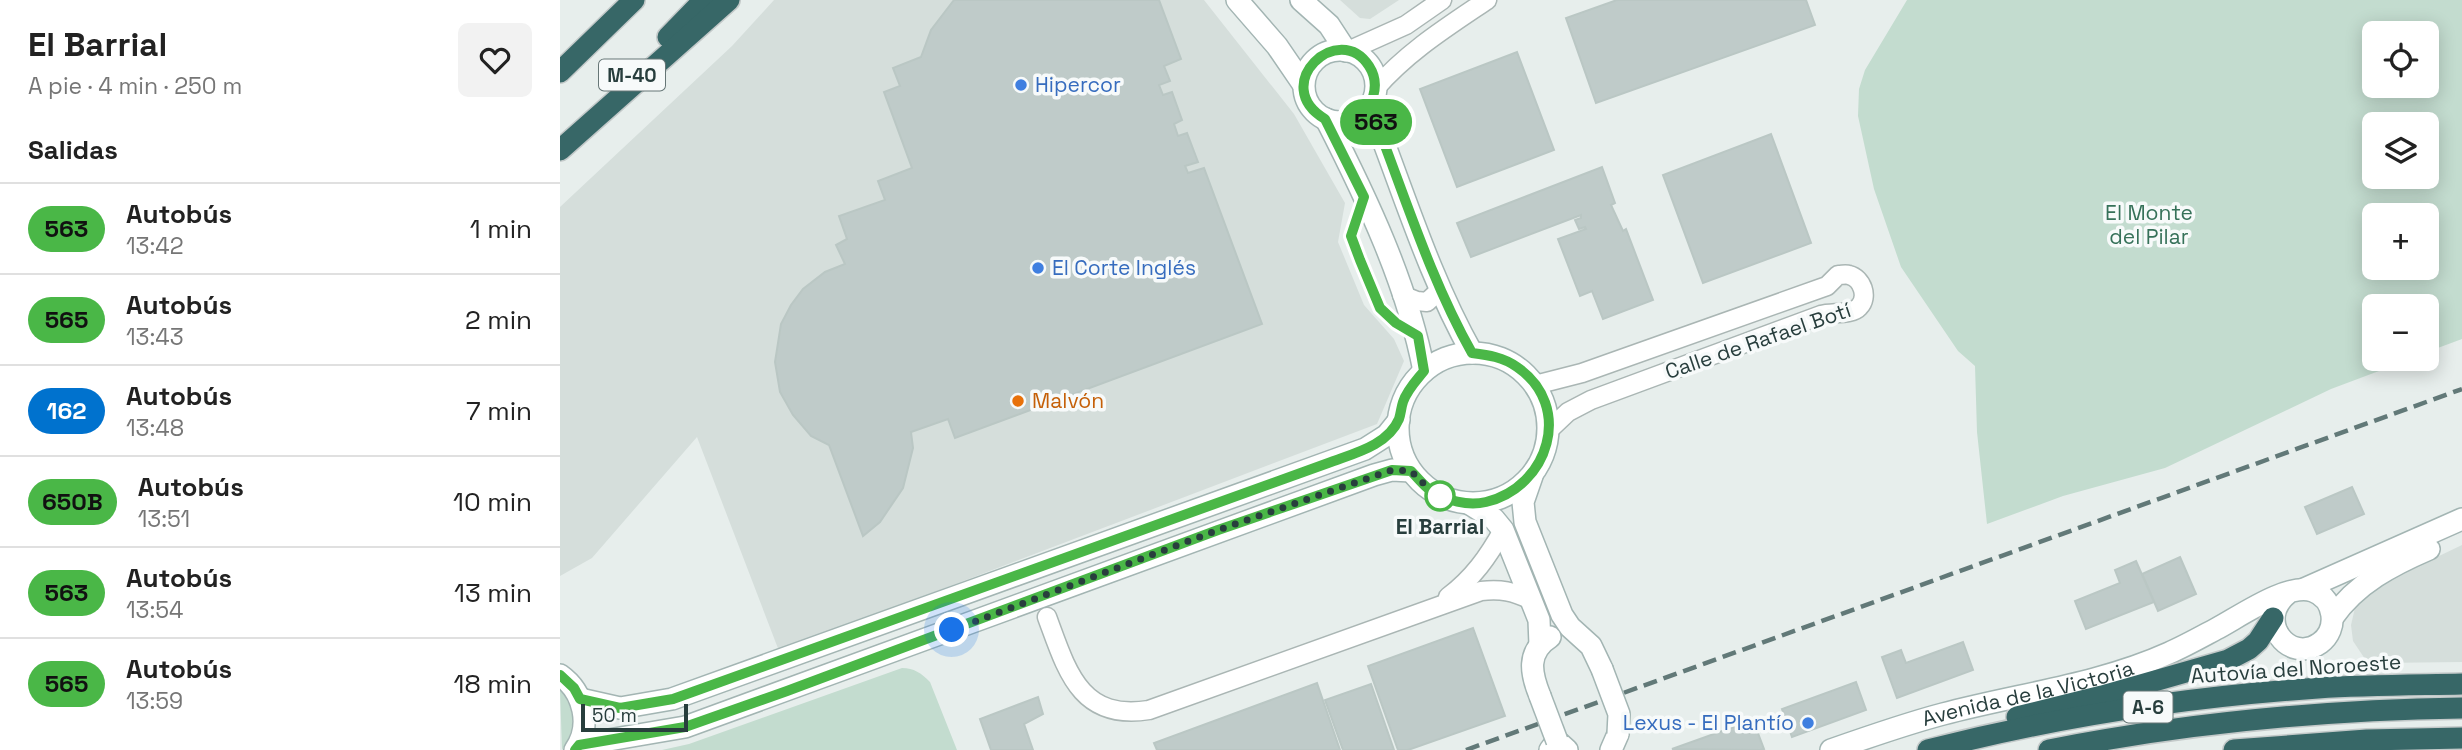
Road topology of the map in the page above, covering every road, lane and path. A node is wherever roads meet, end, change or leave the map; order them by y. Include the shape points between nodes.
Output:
1 (634, 0) edge
2 (704, 0) edge
3 (729, 0) edge
4 (1237, 0) edge
5 (1301, 0) edge
6 (1442, 0) edge
7 (1487, 0) edge
8 (1347, 51) junction
9 (560, 72) edge
10 (1303, 84) junction
11 (1372, 98) junction
12 (1325, 119) junction
13 (560, 150) edge
14 (1441, 289) junction
15 (1402, 295) junction
16 (1472, 353) junction
17 (1424, 371) junction
18 (1535, 385) junction
19 (1398, 420) junction
20 (1549, 430) junction
21 (1331, 462) junction
22 (1411, 471) junction
23 (1533, 474) junction
24 (1470, 503) junction
25 (2462, 519) edge
26 (1234, 525) junction
27 (1503, 530) junction
28 (2462, 534) edge
29 (2296, 591) junction
30 (1531, 600) junction
31 (1436, 607) junction
32 (1047, 617) dead end
33 (2333, 617) junction
34 (2273, 624) junction
35 (2219, 628) junction
36 (1579, 636) junction
37 (1540, 645) junction
38 (560, 675) edge
39 (2462, 684) edge
40 (580, 699) junction
41 (2462, 708) edge
42 (1978, 737) junction
43 (2462, 738) edge
44 (1612, 745) edge
45 (577, 747) edge
46 (1561, 748) edge
47 (1831, 750) edge
48 (1928, 750) edge
49 (2049, 750) edge
50 (2234, 750) edge

1 - 9 highway, M-40
2 - 13 highway, M-40
3 - 13 highway
4 - 10 street
5 - 8 street via 1329,25
6 - 8 street via 1406,25
7 - 11 street via 1421,45 1391,71
8 - 10 street via 1323,54 1313,62
8 - 11 street via 1371,69
10 - 12 street via 1310,107
11 - 12 street via 1359,116 1349,121
11 - 14 street via 1378,127
12 - 15 street via 1364,197
14 - 15 street via 1427,302
14 - 16 street
15 - 17 street via 1418,336
16 - 17 street via 1447,358
16 - 18 street via 1496,356 1518,367
17 - 19 street via 1412,385
18 - 20 street via 1546,406
18 - 20 street, Calle de Rafael Botí via 1582,373 1827,286 1838,275 1852,275 1861,282 1864,296 1860,307 1848,313 1821,315 1591,400 1568,412
19 - 21 street via 1377,443
19 - 22 street via 1400,446
20 - 23 street
21 - 26 street via 1341,471 1338,481 1246,514
21 - 40 street via 673,699 620,708
22 - 24 street via 1443,497
22 - 26 street via 1374,475
23 - 24 street via 1500,499
23 - 36 street via 1523,512 1562,615
24 - 27 street
25 - 29 street, Avenida de la Victoria
26 - 45 street via 685,727
27 - 30 street
27 - 31 street via 1476,572
28 - 33 street via 2365,583
29 - 33 street via 2321,595
29 - 34 street via 2277,604
29 - 35 street, Avenida de la Victoria via 2254,606
30 - 31 street via 1499,589
30 - 37 street via 1539,620
31 - 32 street via 1131,713 1113,711 1085,695 1064,663
33 - 34 street via 2328,635 2313,647 2286,643
34 - 35 street, Avenida de la Victoria via 2254,619
34 - 42 highway via 2249,649 2228,660 2008,719
35 - 47 street, Avenida de la Victoria via 2138,665 1942,714
36 - 37 street via 1563,633
36 - 44 street, bridge via 1591,646 1619,714
37 - 46 street, bridge via 1532,670
38 - 40 street
39 - 42 highway, Autovía del Noroeste / A-6 via 2229,695
40 - 45 street via 584,730
41 - 49 highway via 2381,709 2227,722
42 - 48 highway, Autovía del Noroeste / A-6
43 - 50 highway

